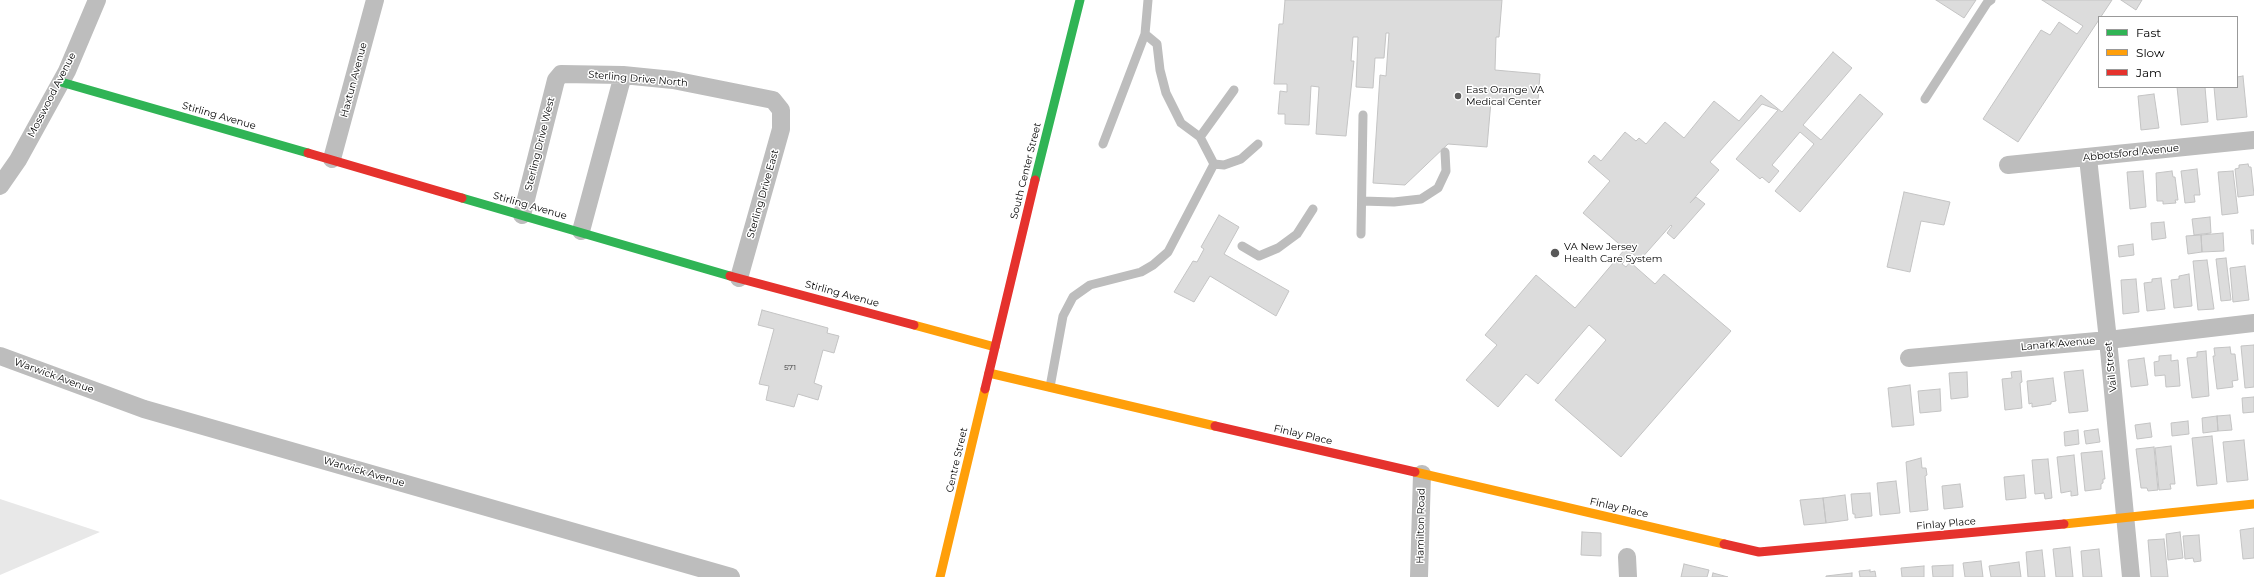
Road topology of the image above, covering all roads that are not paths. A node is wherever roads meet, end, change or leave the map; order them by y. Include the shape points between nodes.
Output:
1 (96, 0) edge
2 (375, 0) edge
3 (1080, 0) edge
4 (1148, 0) edge
5 (1991, 0) edge
6 (1146, 34) junction
7 (561, 74) joint
8 (623, 75) junction
9 (61, 82) junction
10 (1234, 90) dead end
11 (1925, 99) dead end
12 (781, 110) joint
13 (1363, 115) dead end
14 (1200, 137) junction
15 (2254, 140) edge
16 (1104, 144) dead end
17 (1258, 144) dead end
18 (1445, 152) dead end
19 (2088, 158) junction
20 (332, 159) junction
21 (1214, 164) junction
22 (2008, 165) dead end
23 (0, 186) edge
24 (1362, 201) junction
25 (1313, 209) dead end
26 (522, 216) junction
27 (581, 231) junction
28 (1361, 234) dead end
29 (1242, 246) dead end
30 (739, 278) junction
31 (2254, 323) edge
32 (2108, 340) junction
33 (995, 347) junction
34 (0, 356) edge
35 (1909, 358) dead end
36 (989, 373) junction
37 (1050, 387) junction
38 (1422, 474) junction
39 (2254, 504) edge
40 (2126, 518) junction
41 (1627, 557) dead end
42 (731, 577) edge
43 (940, 577) edge
44 (1419, 577) edge
45 (1628, 577) edge
46 (2130, 577) edge

1 - 9 street, Mosswood Avenue
2 - 20 street, Haxtun Avenue
3 - 33 street, South Center Street
4 - 6 lane
5 - 11 lane
6 - 14 lane via 1157,44 1166,93 1181,123
6 - 16 lane
7 - 8 street, Sterling Drive North
7 - 26 street, Sterling Drive West via 556,80
8 - 12 street, Sterling Drive North via 673,80 772,100
8 - 27 street
9 - 20 street, Stirling Avenue
9 - 23 street, Mosswood Avenue via 18,160
10 - 14 lane
12 - 30 street, Sterling Drive East via 781,129
13 - 24 lane
14 - 21 lane
15 - 19 street, Abbotsford Avenue
17 - 21 lane via 1241,159 1224,165
18 - 24 lane via 1446,171 1438,188 1421,199 1394,202
19 - 22 street, Abbotsford Avenue
19 - 32 street, Vail Street
20 - 26 street, Stirling Avenue
21 - 37 lane via 1168,252 1141,272 1090,285 1073,297 1063,316
24 - 28 lane
25 - 29 lane via 1297,234 1278,248 1259,256
26 - 27 street, Stirling Avenue
27 - 30 street, Stirling Avenue
30 - 33 street, Stirling Avenue
31 - 32 street, Lanark Avenue
32 - 35 street, Lanark Avenue
32 - 40 street, Vail Street
33 - 36 street, Centre Street
34 - 42 street, Warwick Avenue via 144,409
36 - 37 street, Finlay Place
36 - 43 street, Centre Street
37 - 38 street, Finlay Place
38 - 40 street, Finlay Place via 1759,552
38 - 44 street, Hamilton Road
39 - 40 street, Finlay Place
40 - 46 street, Vail Street
41 - 45 street

